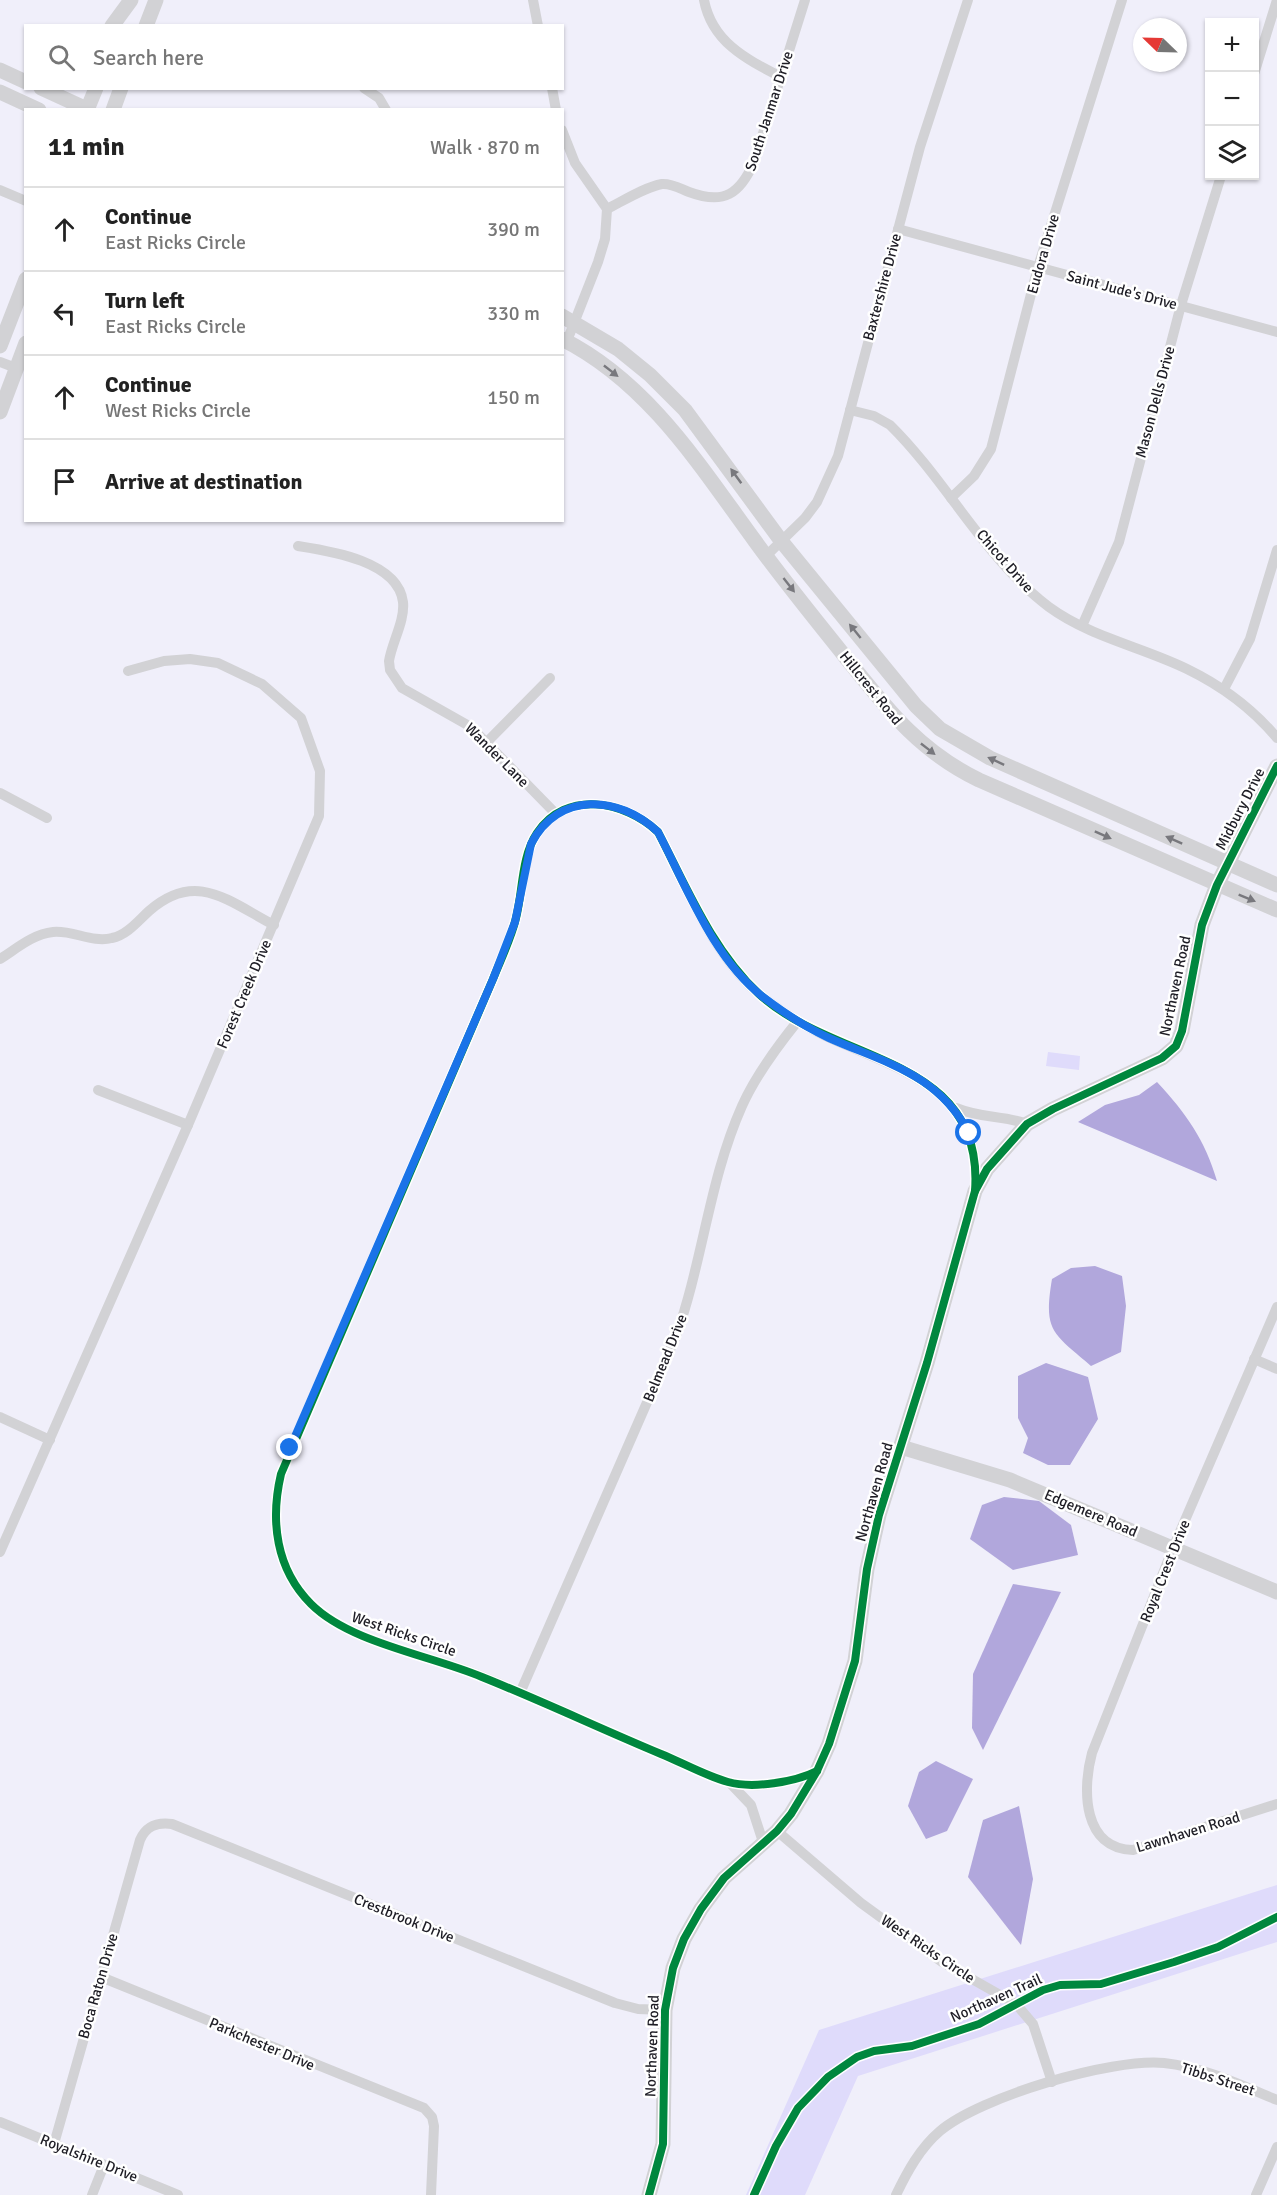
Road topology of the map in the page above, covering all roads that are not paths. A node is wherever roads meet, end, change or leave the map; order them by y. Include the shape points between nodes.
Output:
1 (131, 0) edge
2 (156, 0) edge
3 (533, 0) edge
4 (704, 0) edge
5 (805, 0) edge
6 (968, 0) edge
7 (1122, 0) edge
8 (1277, 0) edge
9 (1274, 20) edge
10 (113, 24) edge
11 (122, 24) edge
12 (147, 24) edge
13 (538, 24) edge
14 (0, 70) edge
15 (1255, 72) edge
16 (781, 77) junction
17 (24, 81) edge
18 (45, 90) edge
19 (72, 90) edge
20 (95, 90) edge
21 (120, 90) edge
22 (367, 90) edge
23 (552, 90) edge
24 (0, 92) edge
25 (57, 96) junction
26 (35, 108) edge
27 (86, 108) edge
28 (88, 108) edge
29 (114, 108) edge
30 (385, 108) edge
31 (556, 108) edge
32 (564, 135) edge
33 (1220, 180) edge
34 (0, 190) edge
35 (24, 200) edge
36 (607, 209) junction
37 (898, 229) junction
38 (1038, 267) junction
39 (24, 284) edge
40 (1181, 305) junction
41 (569, 320) edge
42 (1277, 332) edge
43 (565, 340) edge
44 (0, 346) edge
45 (24, 348) edge
46 (0, 362) edge
47 (16, 368) junction
48 (850, 410) junction
49 (0, 412) edge
50 (951, 498) junction
51 (782, 542) junction
52 (298, 546) dead end
53 (1277, 550) edge
54 (766, 556) junction
55 (1082, 626) junction
56 (128, 671) dead end
57 (550, 678) dead end
58 (1224, 689) junction
59 (1277, 738) edge
60 (486, 743) junction
61 (1277, 766) edge
62 (0, 793) edge
63 (556, 814) junction
64 (47, 818) dead end
65 (1228, 863) junction
66 (1217, 885) junction
67 (1277, 885) edge
68 (1277, 910) edge
69 (274, 925) junction
70 (0, 959) edge
71 (797, 1022) junction
72 (98, 1090) dead end
73 (956, 1108) junction
74 (1028, 1124) junction
75 (188, 1125) junction
76 (975, 1191) junction
77 (1277, 1307) edge
78 (1254, 1359) junction
79 (1277, 1369) edge
80 (0, 1417) edge
81 (50, 1440) junction
82 (901, 1447) junction
83 (1173, 1548) junction
84 (0, 1552) edge
85 (1277, 1592) edge
86 (520, 1693) junction
87 (817, 1771) junction
88 (730, 1783) junction
89 (1277, 1804) edge
90 (146, 1830) joint
91 (777, 1831) junction
92 (1101, 1840) joint
93 (763, 1842) junction
94 (101, 1977) junction
95 (665, 2010) junction
96 (1052, 2082) junction
97 (1277, 2100) edge
98 (0, 2122) edge
99 (54, 2144) junction
100 (1277, 2147) edge
101 (104, 2165) junction
102 (92, 2195) edge
103 (178, 2195) edge
104 (431, 2195) edge
105 (649, 2195) edge
106 (896, 2195) edge
107 (1257, 2195) edge

1 - 10 main road
1 - 11 main road
2 - 12 main road
3 - 13 street
4 - 16 street via 712,22 727,44 744,58
5 - 16 street, South Janmar Drive
6 - 37 street, Baxtershire Drive
7 - 38 street, Eudora Drive
8 - 9 street
9 - 15 street
14 - 17 main road
16 - 36 street, South Janmar Drive via 754,162 733,193 707,197 662,184
18 - 25 main road
19 - 25 main road
20 - 28 main road
21 - 29 main road
22 - 30 street
23 - 31 street
24 - 26 main road
25 - 27 main road
32 - 36 street via 575,163
33 - 40 street, Mason Dells Drive
34 - 35 street
36 - 41 street via 598,262
37 - 38 street, Saint Jude's Drive
37 - 48 street, Baxtershire Drive
38 - 40 street, Saint Jude's Drive
38 - 50 street, Eudora Drive via 991,449 974,476
39 - 44 main road
40 - 42 street, Saint Jude's Drive
40 - 55 street, Mason Dells Drive via 1119,542
41 - 43 street
51 -> 41 main road, Hillcrest Road via 685,410 618,349
43 -> 54 main road, Hillcrest Road via 631,387 665,420
45 - 47 main road
46 - 47 street
47 - 49 main road
48 - 50 street, Chicot Drive via 890,425
48 - 51 street, Baxtershire Drive via 838,456 817,502
50 - 55 street, Chicot Drive via 1020,581 1052,609
51 - 54 street, Baxtershire Drive
65 -> 51 main road, Hillcrest Road via 990,758 940,729 916,706
52 - 60 street, Wander Lane via 345,555 392,579 403,602 389,661 395,681 471,727
53 - 58 street via 1250,639
54 -> 66 main road, Hillcrest Road via 895,719 924,747 979,780
55 - 58 street, Chicot Drive via 1186,668
56 - 69 street, Forest Creek Drive via 164,661 218,663 262,684 301,718 320,771 319,816
57 - 60 street
58 - 59 street, Chicot Drive via 1253,711
60 - 63 street, Wander Lane
61 - 65 main road, Midbury Drive
62 - 64 street
63 - 71 street via 590,804 607,804 645,820 658,832 714,940 737,971 760,995
63 - 86 street, West Ricks Circle via 531,844 515,922 504,951 281,1474 275,1504 284,1564 297,1588 335,1623
65 - 66 main road, Northaven Road
65 - 67 main road, Hillcrest Road
66 -> 68 main road, Hillcrest Road
66 - 74 main road, Northaven Road via 1197,941 1176,1046 1153,1063
69 - 70 street via 209,892 193,889 159,903 117,937 93,939 54,932 38,935
69 - 75 street, Forest Creek Drive
71 - 73 street via 902,1068
71 - 86 street, Belmead Drive via 769,1058 742,1107 716,1182 676,1336
72 - 75 street
73 - 74 street via 980,1117
73 - 76 street via 975,1150
74 - 76 main road, Northaven Road via 987,1169
75 - 81 street, Forest Creek Drive
76 - 82 main road, Northaven Road
77 - 78 street, Royal Crest Drive
78 - 79 street
78 - 83 street, Royal Crest Drive
80 - 81 street
81 - 84 street, Forest Creek Drive
82 - 83 main road, Edgemere Road via 1010,1480
82 - 87 main road, Northaven Road via 872,1545 855,1661
83 - 85 main road, Edgemere Road
83 - 92 street, Royal Crest Drive via 1088,1766 1088,1802
86 - 88 street, West Ricks Circle
87 - 88 street, West Ricks Circle via 782,1782
87 - 91 main road, Northaven Road
88 - 93 street, West Ricks Circle via 751,1805
89 - 92 street, Lawnhaven Road via 1133,1850 1118,1850
90 - 94 street, Boca Raton Drive
90 - 95 street, Crestbrook Drive via 157,1823 172,1824 615,2003
91 - 93 main road, Northaven Road
91 - 96 street, West Ricks Circle via 861,1903 933,1955 1016,2004 1033,2024
93 - 95 main road, Northaven Road via 724,1878 692,1923 673,1968
94 - 99 street, Boca Raton Drive
94 - 104 street, Parkchester Drive via 424,2108 434,2126
95 - 105 main road, Northaven Road via 663,2144
96 - 97 street, Tibbs Street via 1099,2068 1165,2063 1198,2070
96 - 106 street via 991,2102 954,2120 928,2143
98 - 99 street, Royalshire Drive
99 - 101 street, Royalshire Drive
100 - 107 street
101 - 102 street
101 - 103 street, Royalshire Drive

